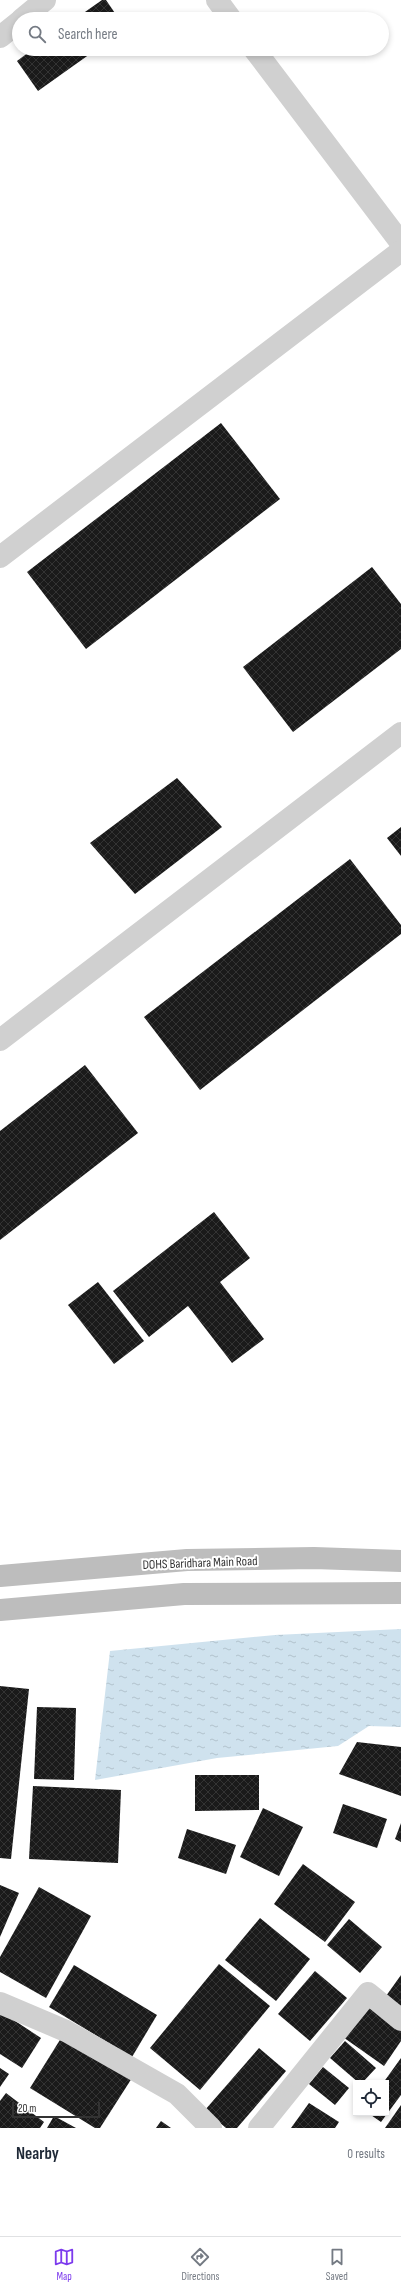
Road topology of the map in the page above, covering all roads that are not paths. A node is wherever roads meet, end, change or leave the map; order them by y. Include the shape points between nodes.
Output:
1 (45, 0) edge
2 (217, 0) edge
3 (30, 12) edge
4 (226, 12) edge
5 (12, 28) edge
6 (0, 37) edge
7 (259, 56) edge
8 (401, 243) edge
9 (401, 251) edge
10 (0, 557) edge
11 (401, 733) edge
12 (0, 1040) edge
13 (401, 1561) edge
14 (0, 1576) edge
15 (401, 1593) edge
16 (0, 1610) edge
17 (0, 2003) edge
18 (401, 2020) edge
19 (211, 2128) edge
20 (259, 2128) edge

1 - 3 street
2 - 4 street
5 - 6 street
7 - 8 street
9 - 10 street
11 - 12 street
13 - 14 street, DOHS Baridhara Main Road via 314,1558 187,1560
15 - 16 street via 184,1594
17 - 19 street via 66,2031 177,2094
18 - 20 street via 368,1993

